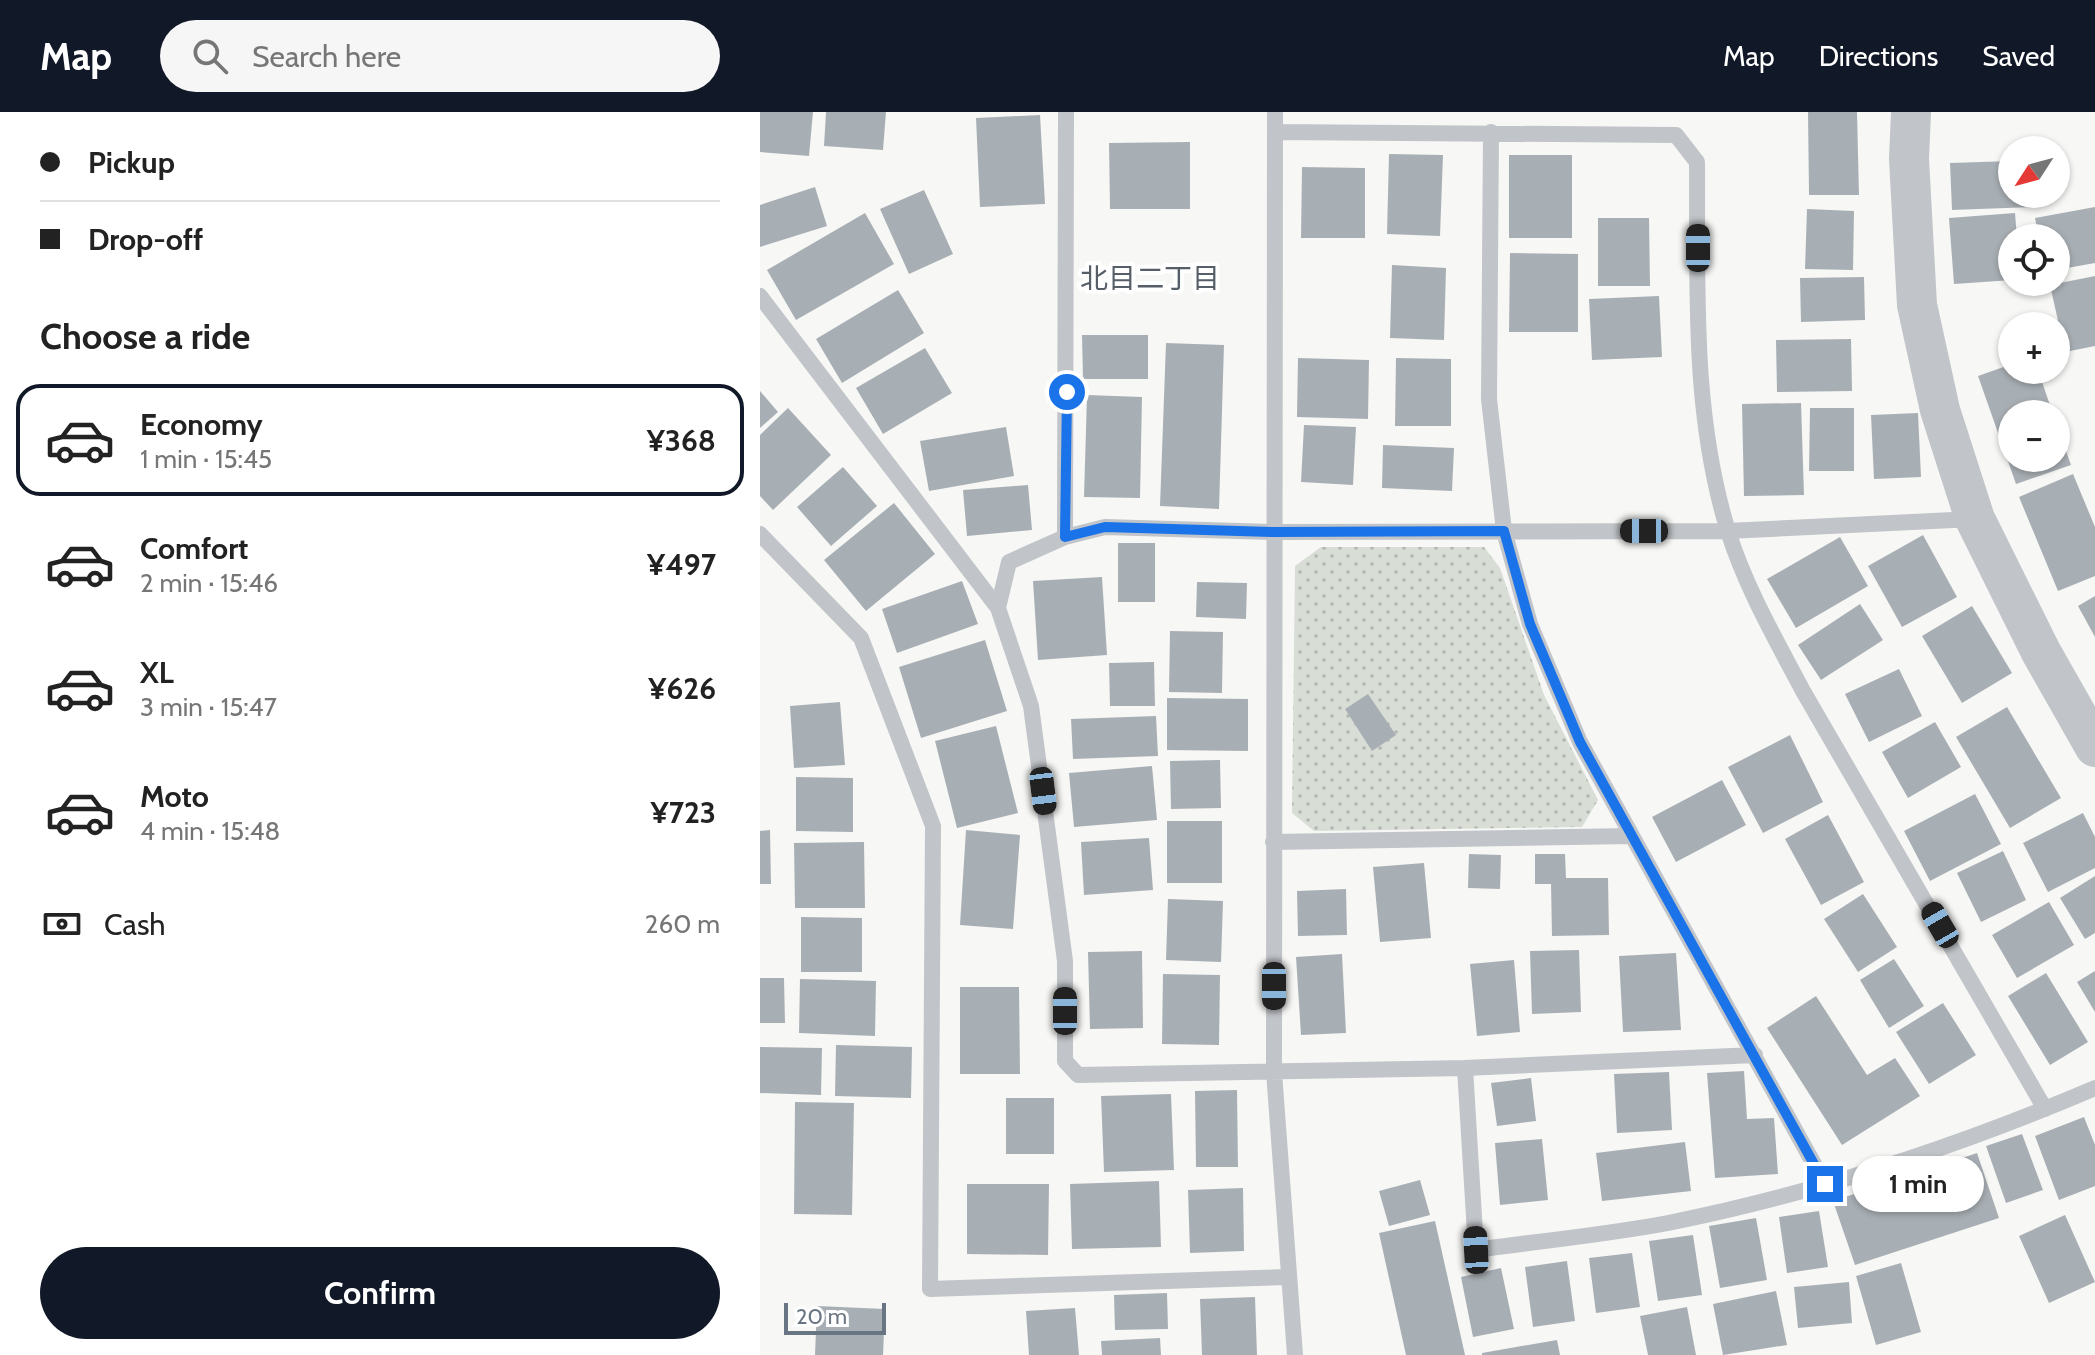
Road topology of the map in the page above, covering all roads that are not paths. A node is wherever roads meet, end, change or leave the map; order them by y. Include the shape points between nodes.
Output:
1 (1066, 112) edge
2 (1275, 112) edge
3 (1911, 112) edge
4 (1275, 132) junction
5 (1491, 132) junction
6 (760, 296) edge
7 (1975, 519) junction
8 (1504, 531) junction
9 (1728, 531) junction
10 (1272, 532) junction
11 (760, 534) edge
12 (1065, 537) junction
13 (998, 608) junction
14 (2095, 747) edge
15 (1632, 836) junction
16 (1273, 842) junction
17 (1755, 1055) junction
18 (1465, 1068) junction
19 (1274, 1072) junction
20 (2095, 1088) edge
21 (2045, 1109) junction
22 (1825, 1184) junction
23 (1288, 1277) junction
24 (1295, 1355) edge

1 - 12 lane
2 - 4 lane
3 - 7 street via 1917,305 1940,410
4 - 5 lane
4 - 10 lane
5 - 8 lane via 1489,399
5 - 9 lane via 1676,135 1697,162 1701,404
6 - 13 lane
7 - 9 lane
7 - 14 street
8 - 9 lane
8 - 10 lane
8 - 15 lane via 1530,624 1557,690
9 - 21 lane via 1803,691
10 - 12 lane via 1105,527
10 - 16 lane
11 - 23 lane via 861,638 933,826 930,1289
12 - 13 lane via 1009,562
13 - 19 lane via 1031,706 1065,961 1065,1061 1078,1075
15 - 16 lane
15 - 17 lane
16 - 19 lane
17 - 18 lane
17 - 22 lane
18 - 19 lane
18 - 22 lane via 1476,1250 1667,1223
19 - 23 lane
20 - 21 lane
21 - 22 lane
23 - 24 lane

